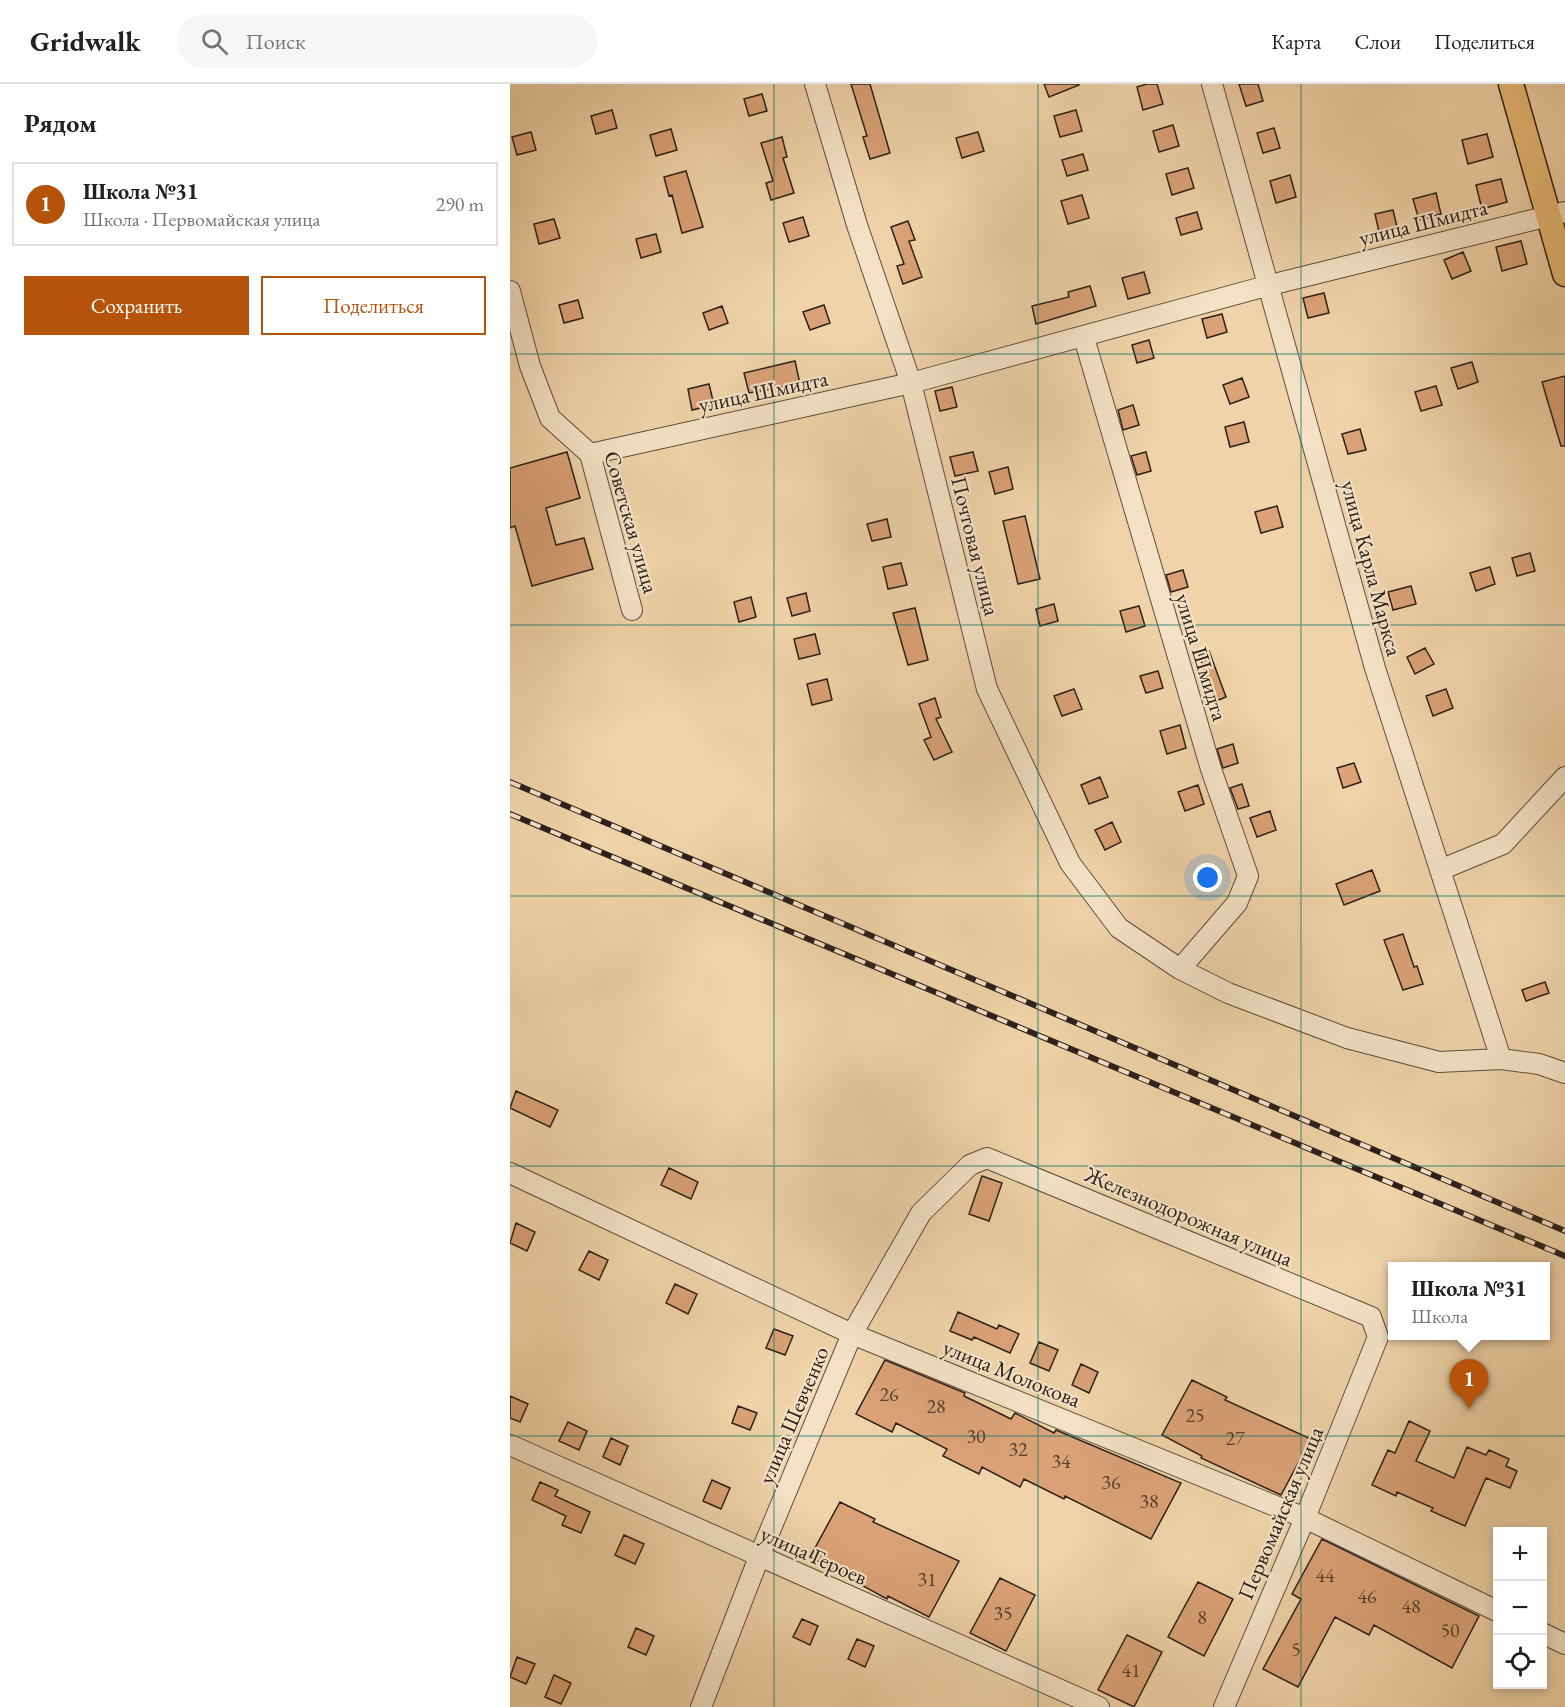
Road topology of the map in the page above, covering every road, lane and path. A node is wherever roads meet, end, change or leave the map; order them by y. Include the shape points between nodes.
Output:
1 (815, 84) edge
2 (1212, 84) edge
3 (1511, 84) edge
4 (1557, 214) edge
5 (1565, 274) edge
6 (1270, 285) junction
7 (510, 291) edge
8 (1084, 338) junction
9 (911, 383) junction
10 (590, 454) junction
11 (632, 610) dead end
12 (1565, 777) edge
13 (1440, 870) junction
14 (1180, 969) junction
15 (1502, 1059) junction
16 (1565, 1073) edge
17 (970, 1165) joint
18 (510, 1173) edge
19 (852, 1334) junction
20 (1378, 1337) joint
21 (510, 1445) edge
22 (1305, 1518) junction
23 (759, 1557) junction
24 (1493, 1609) edge
25 (1546, 1635) edge
26 (1565, 1644) edge
27 (701, 1707) edge
28 (1099, 1707) edge
29 (1224, 1707) edge

1 - 9 street, Почтовая улица via 856,225
2 - 6 street, улица Карла Маркса
3 - 4 main road
4 - 5 main road
4 - 6 street, улица Шмидта
6 - 8 street, улица Шмидта
6 - 13 street, улица Карла Маркса via 1375,668
7 - 10 street, Советская улица via 530,366 550,418
8 - 9 street, улица Шмидта
8 - 14 street, улица Шмидта via 1204,747 1248,876 1237,903
9 - 10 street, улица Шмидта
9 - 14 street, Почтовая улица via 987,689 1070,863 1119,928
10 - 11 street, Советская улица
12 - 13 street via 1503,844
13 - 15 street, улица Карла Маркса
14 - 15 street, Почтовая улица via 1228,993 1347,1038 1439,1062
15 - 16 street, Почтовая улица via 1539,1064
17 - 19 street, улица Шевченко via 921,1213
17 - 20 street, Железнодорожная улица via 987,1158 1355,1310 1371,1317
18 - 19 street, улица Молокова
19 - 22 street, улица Молокова
19 - 23 street, улица Шевченко
20 - 22 street, Первомайская улица
21 - 23 street, улица Героев
22 - 24 street, улица Молокова
22 - 29 street, Первомайская улица
23 - 27 street, улица Шевченко
23 - 28 street, улица Героев
25 - 26 street

